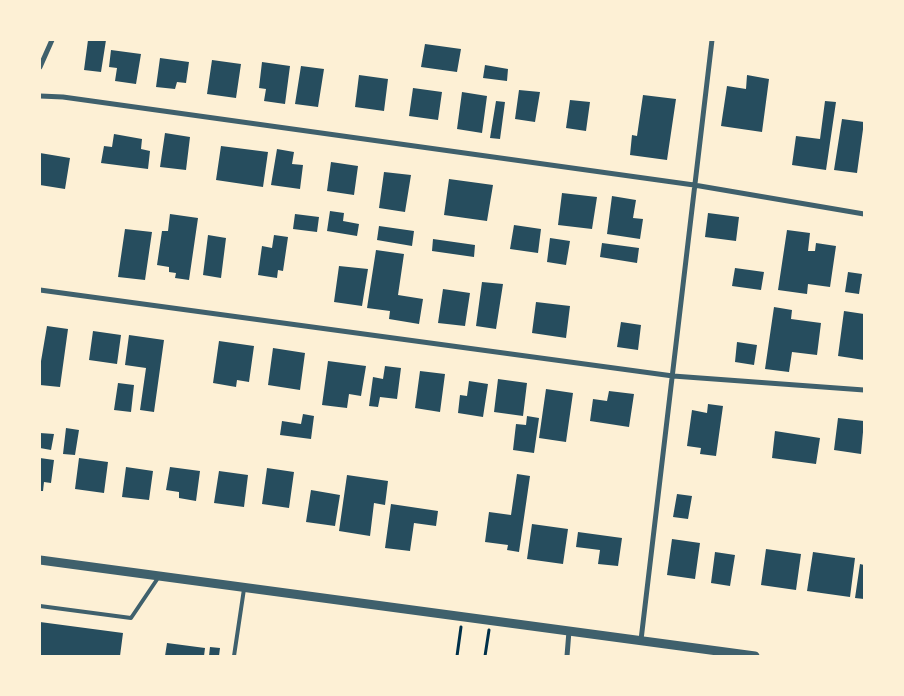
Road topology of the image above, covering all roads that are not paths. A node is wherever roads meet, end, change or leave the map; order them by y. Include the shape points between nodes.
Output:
1 (52, 40) edge
2 (712, 40) edge
3 (40, 67) edge
4 (40, 96) edge
5 (694, 185) junction
6 (864, 214) edge
7 (40, 290) edge
8 (673, 376) junction
9 (864, 390) edge
10 (40, 560) edge
11 (159, 575) junction
12 (244, 586) junction
13 (40, 606) edge
14 (570, 630) junction
15 (641, 640) junction
16 (234, 656) edge
17 (567, 656) edge
18 (755, 656) edge

1 - 3 street
2 - 5 street
4 - 5 street
5 - 6 street
5 - 8 street
7 - 8 street
8 - 9 street
8 - 15 street
10 - 11 street
11 - 12 street
11 - 13 lane via 131,618
12 - 14 street
12 - 16 lane
14 - 15 street
14 - 17 street
15 - 18 street

